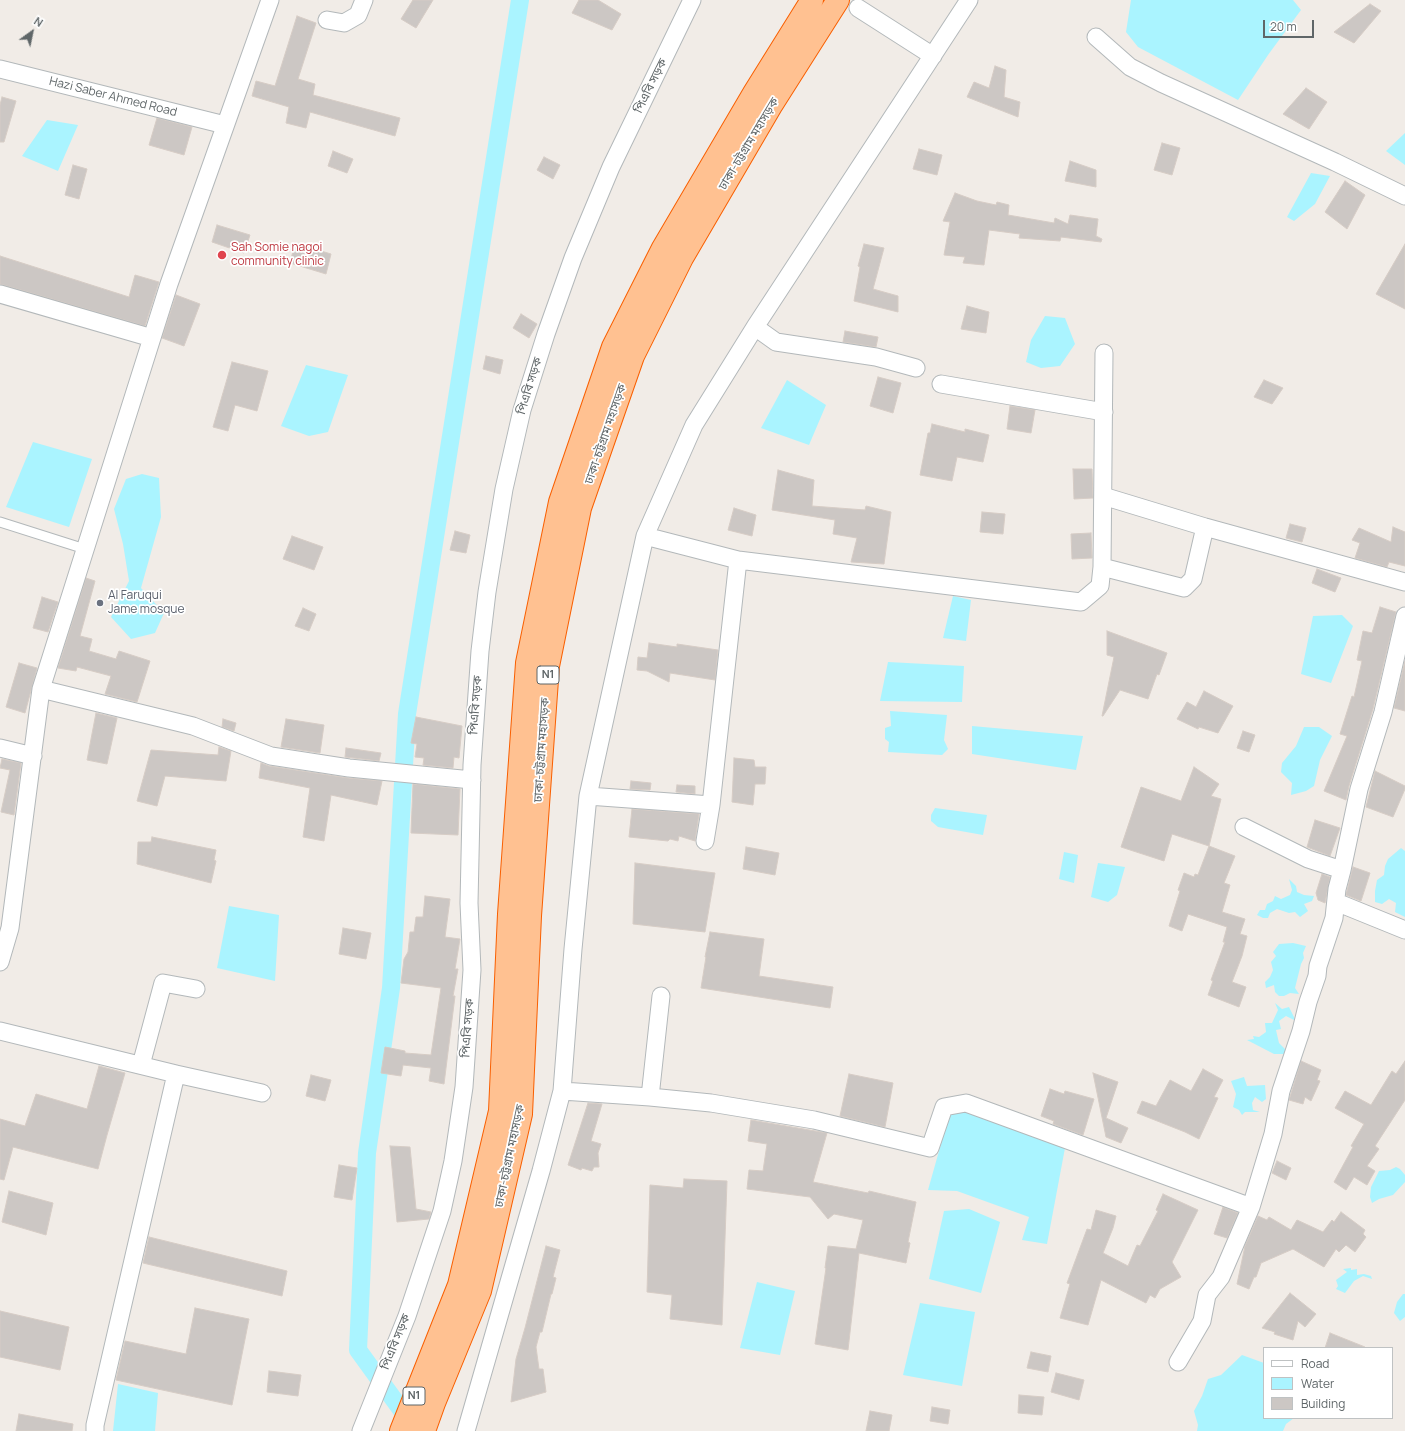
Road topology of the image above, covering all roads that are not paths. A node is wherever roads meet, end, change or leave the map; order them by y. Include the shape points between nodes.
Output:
1 (270, 0) edge
2 (364, 0) edge
3 (692, 0) edge
4 (812, 0) edge
5 (969, 0) edge
6 (848, 4) edge
7 (327, 20) dead end
8 (1096, 37) dead end
9 (932, 56) junction
10 (0, 69) edge
11 (225, 125) junction
12 (1405, 196) edge
13 (0, 294) edge
14 (756, 327) junction
15 (152, 338) junction
16 (1104, 353) dead end
17 (916, 368) dead end
18 (941, 384) dead end
19 (1104, 412) junction
20 (1103, 496) junction
21 (0, 522) edge
22 (1205, 527) junction
23 (645, 536) junction
24 (85, 549) junction
25 (738, 560) junction
26 (1102, 567) junction
27 (1405, 582) edge
28 (1405, 616) edge
29 (1402, 641) edge
30 (40, 689) junction
31 (0, 748) edge
32 (33, 756) junction
33 (472, 780) junction
34 (588, 796) junction
35 (711, 805) junction
36 (1244, 827) dead end
37 (705, 842) dead end
38 (1342, 870) junction
39 (1336, 902) junction
40 (1405, 930) edge
41 (0, 962) edge
42 (196, 989) dead end
43 (661, 996) dead end
44 (0, 1031) edge
45 (141, 1065) junction
46 (176, 1074) junction
47 (562, 1091) junction
48 (262, 1093) dead end
49 (650, 1097) junction
50 (1251, 1207) junction
51 (1178, 1362) dead end
52 (96, 1431) edge
53 (361, 1431) edge
54 (401, 1431) edge
55 (424, 1431) edge
56 (466, 1431) edge

1 - 11 street
2 - 7 street via 358,15 344,23
3 - 33 street, পিএবি সড়ক via 611,167 573,258 522,410 504,489 487,592 480,651
4 - 54 highway, ঢাকা-চট্টগ্রাম মহাসড়ক / N1 via 663,248 613,347 560,502 527,663 509,914 500,1111 459,1285
5 - 9 street
6 - 9 street
6 - 55 highway, ঢাকা-চট্টগ্রাম মহাসড়ক / N1 via 772,104 682,258 633,356 580,508 548,666 530,916 521,1114 480,1292
8 - 12 street via 1130,67 1160,83
9 - 14 street
10 - 11 street, Hazi Saber Ahmed Road
11 - 15 street
13 - 15 street
14 - 17 street via 776,342 876,357
14 - 23 street via 694,425
15 - 24 street
16 - 19 street
18 - 19 street
19 - 20 street
20 - 22 street
20 - 26 street
21 - 24 lane
22 - 26 street via 1193,579 1184,588
22 - 27 street
23 - 25 street
23 - 34 street
24 - 30 street
25 - 26 street via 1081,602 1100,586
25 - 35 street
28 - 29 street
29 - 38 street via 1359,789
30 - 32 street
30 - 33 street via 193,726 271,756 350,768
31 - 32 street
32 - 41 street via 10,928
33 - 53 street, পিএবি সড়ক via 469,903 472,970 464,1087 453,1161 442,1211 407,1316
34 - 35 street
34 - 47 street
35 - 37 street
36 - 38 street via 1308,859
38 - 39 street
39 - 40 street
39 - 50 street via 1334,918 1281,1091 1273,1134
42 - 45 street via 163,983
43 - 49 street
44 - 45 street
45 - 46 street
46 - 48 street
46 - 52 street via 95,1425
47 - 49 street
47 - 56 street
49 - 50 street via 711,1103 814,1120 930,1148 944,1107 966,1103
50 - 51 street via 1221,1277 1207,1295 1202,1321

